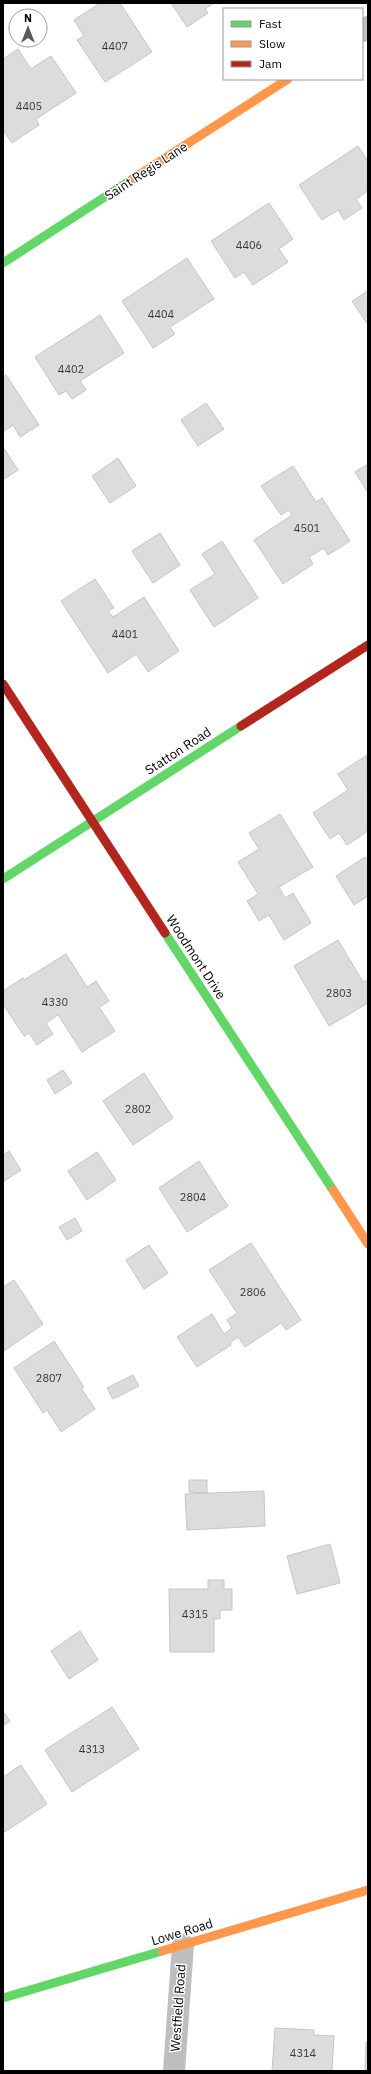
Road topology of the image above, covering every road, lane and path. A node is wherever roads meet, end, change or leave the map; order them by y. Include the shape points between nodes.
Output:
1 (286, 80) edge
2 (3, 263) edge
3 (368, 645) edge
4 (3, 684) edge
5 (92, 822) junction
6 (3, 879) edge
7 (368, 1244) edge
8 (368, 1890) edge
9 (183, 1945) junction
10 (3, 1998) edge
11 (174, 2071) edge

1 - 2 street, Saint Regis Lane
3 - 5 street, Statton Road
4 - 5 street, Woodmont Drive
5 - 6 street, Statton Road
5 - 7 street, Woodmont Drive
8 - 9 street, Lowe Road
9 - 10 street, Lowe Road
9 - 11 street, Westfield Road

